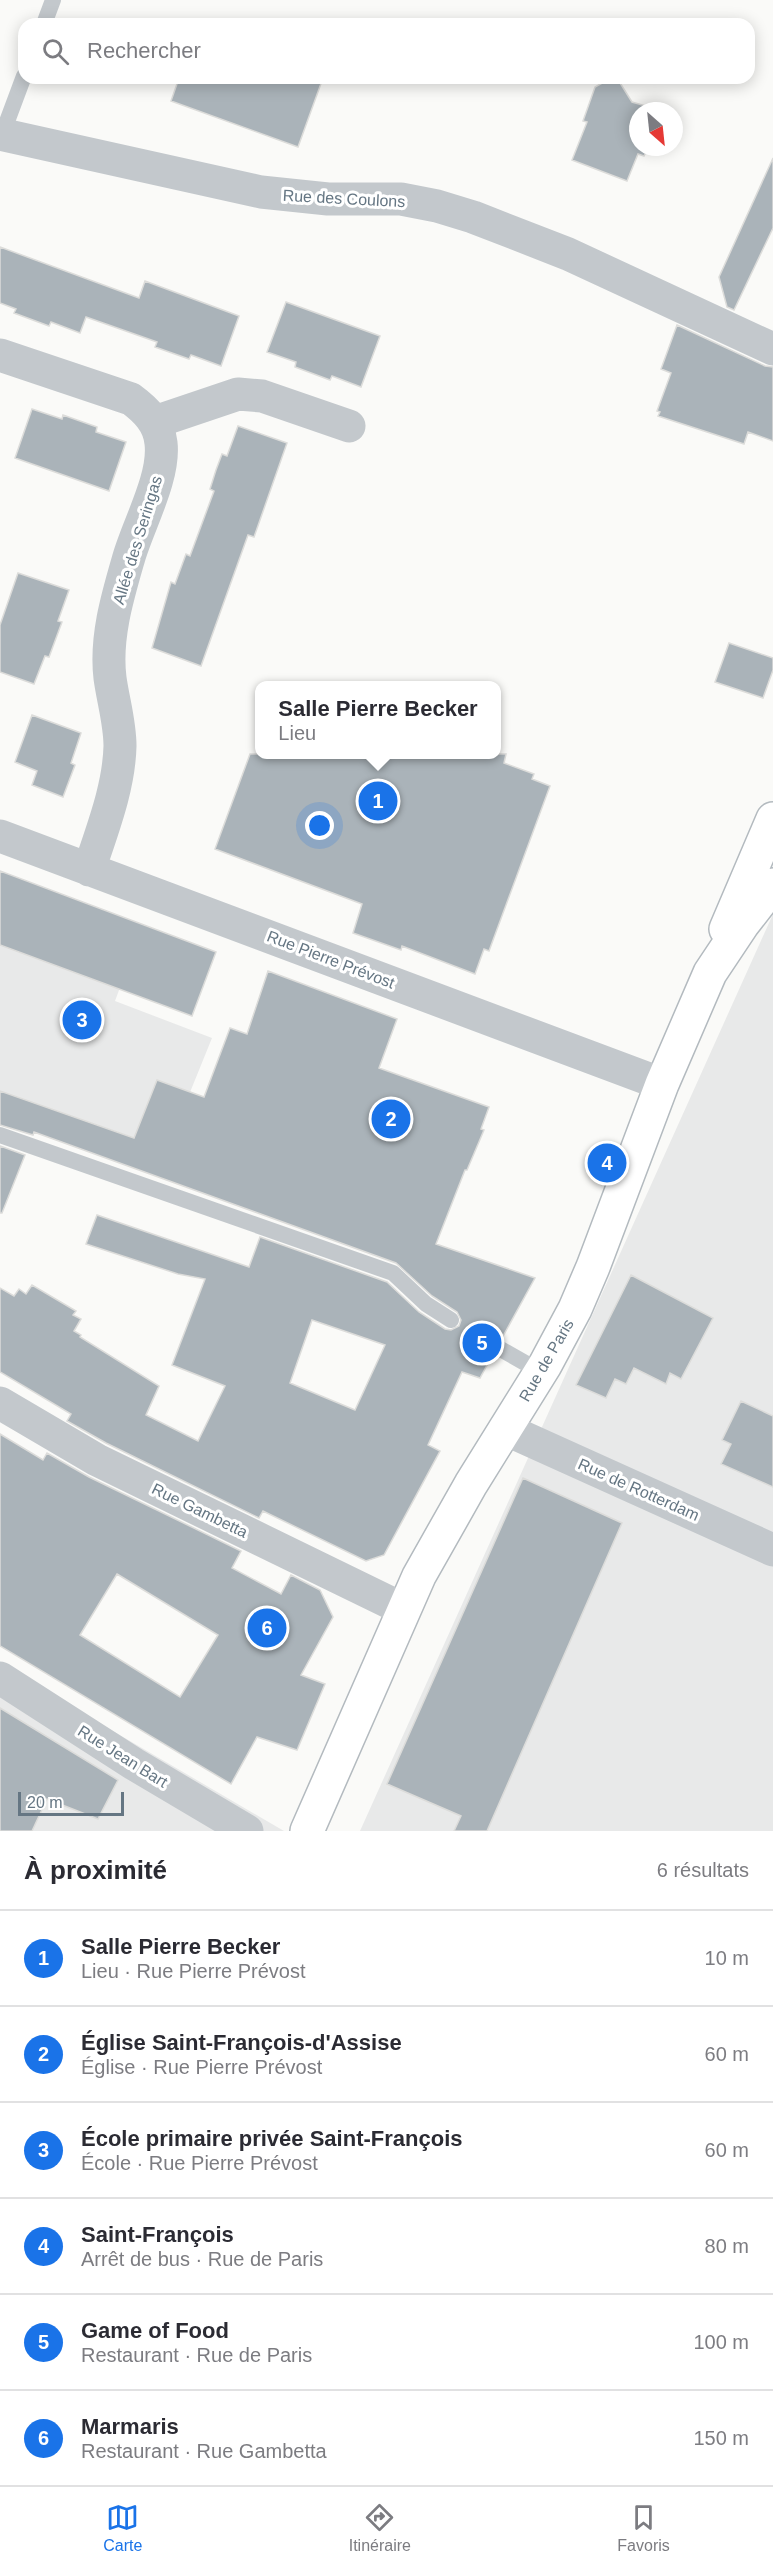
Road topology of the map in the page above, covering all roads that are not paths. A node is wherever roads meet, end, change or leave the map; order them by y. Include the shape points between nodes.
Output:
1 (53, 0) edge
2 (46, 18) edge
3 (21, 84) edge
4 (1, 134) edge
5 (773, 349) edge
6 (0, 355) edge
7 (155, 422) junction
8 (350, 426) dead end
9 (773, 819) edge
10 (0, 836) edge
11 (89, 870) junction
12 (773, 885) edge
13 (710, 973) junction
14 (662, 1084) junction
15 (0, 1135) edge
16 (451, 1320) dead end
17 (497, 1347) dead end
18 (541, 1372) junction
19 (0, 1403) edge
20 (505, 1429) junction
21 (773, 1550) edge
22 (403, 1609) junction
23 (0, 1678) edge
24 (248, 1831) edge
25 (308, 1831) edge

1 - 2 lane
3 - 4 lane
4 - 5 street, Rue des Coulons via 261,192 327,199 401,199 437,206 568,254
6 - 7 street via 131,399
7 - 8 street via 238,394 262,396
7 - 11 street, Allée des Seringas via 161,442 160,466 130,553 110,641 110,676 120,744 117,777
9 - 13 main road
10 - 11 street, Rue Pierre Prévost
11 - 14 street, Rue Pierre Prévost
12 - 13 main road, Rue de Paris
13 - 14 main road, Rue de Paris
14 - 18 main road, Rue de Paris via 593,1266
15 - 16 lane via 393,1273 426,1304
17 - 18 lane
18 - 20 main road, Rue de Paris
19 - 22 street, Rue Gambetta via 97,1460
20 - 21 street, Rue de Rotterdam
20 - 22 main road, Rue de Paris
22 - 25 main road, Rue de Paris
23 - 24 street, Rue Jean Bart

